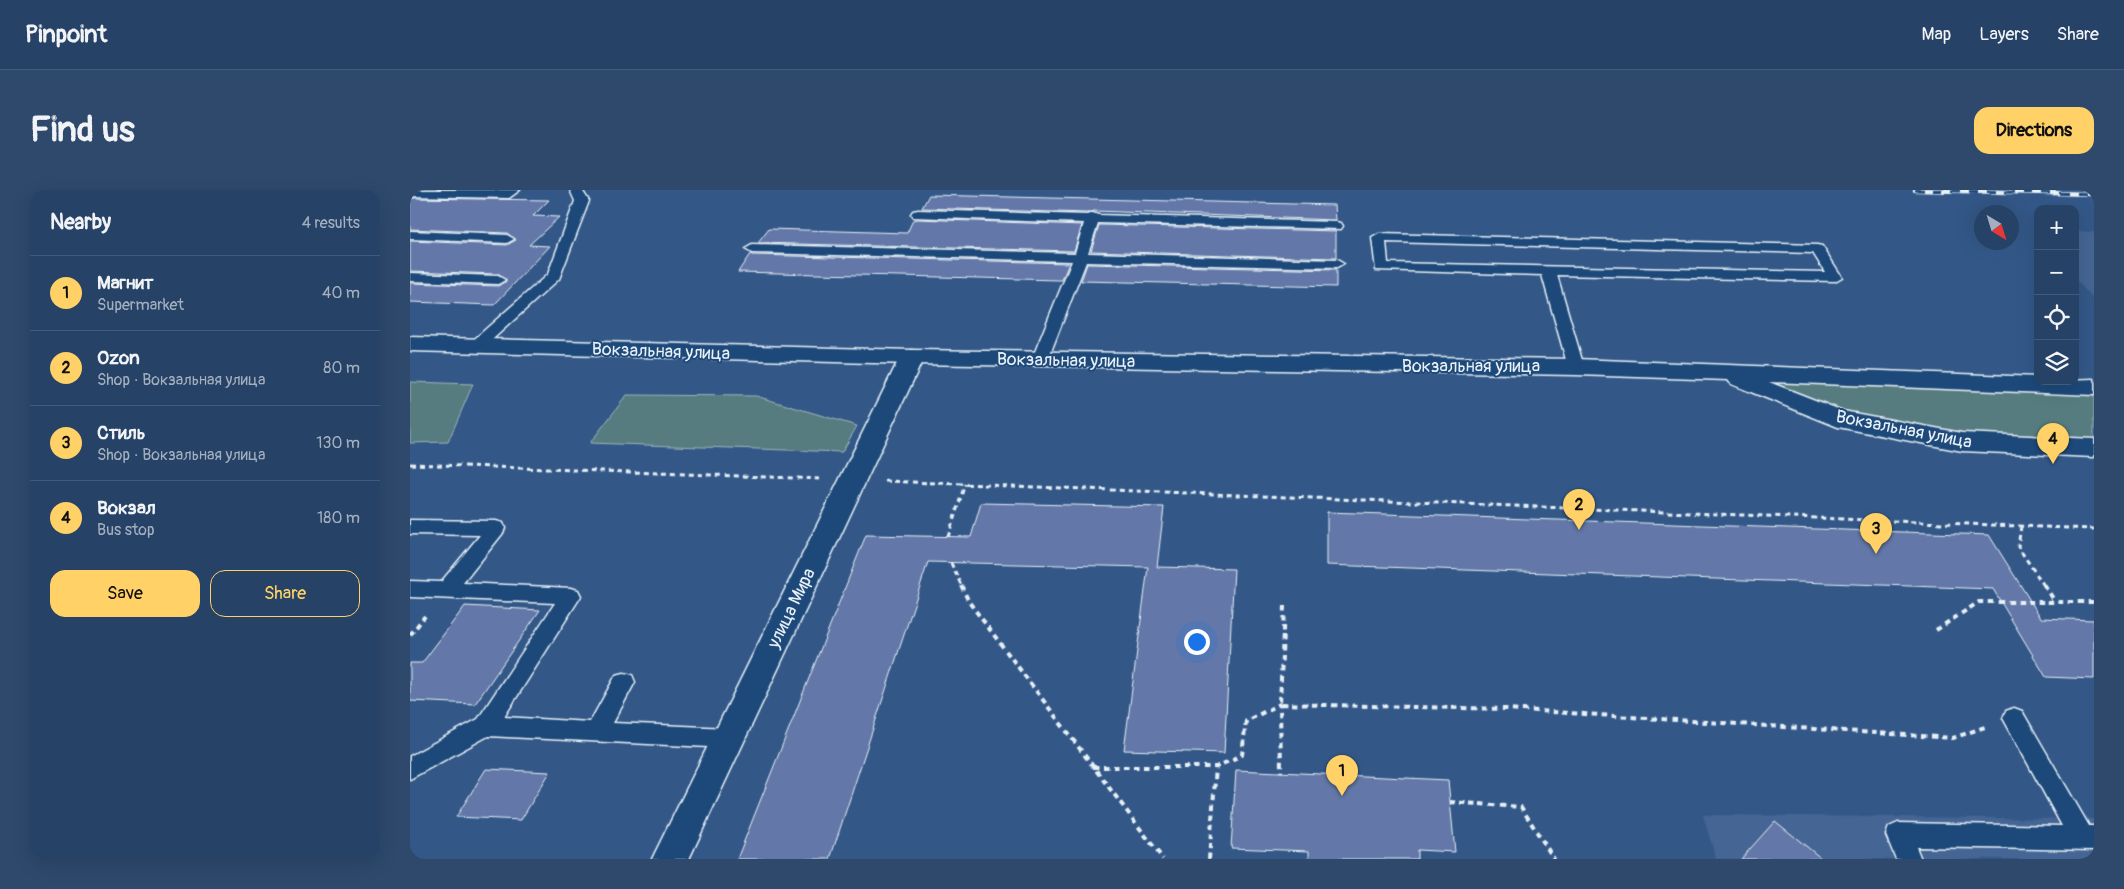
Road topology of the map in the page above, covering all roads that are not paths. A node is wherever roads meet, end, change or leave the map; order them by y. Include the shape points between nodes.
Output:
1 (514, 190) edge
2 (576, 190) edge
3 (410, 192) edge
4 (918, 214) dead end
5 (1093, 217) junction
6 (1336, 226) dead end
7 (410, 235) edge
8 (507, 238) dead end
9 (752, 249) dead end
10 (1080, 258) junction
11 (1337, 264) dead end
12 (1548, 270) junction
13 (410, 277) edge
14 (498, 280) dead end
15 (410, 344) edge
16 (476, 346) junction
17 (912, 357) junction
18 (1040, 359) junction
19 (1576, 366) junction
20 (1722, 372) junction
21 (2094, 387) edge
22 (2094, 448) edge
23 (410, 527) edge
24 (410, 588) edge
25 (446, 590) junction
26 (624, 682) dead end
27 (2014, 718) road end
28 (486, 726) junction
29 (596, 732) junction
30 (729, 738) junction
31 (410, 768) edge
32 (2088, 837) edge
33 (670, 859) edge
34 (1909, 859) edge

1 - 3 lane via 510,194
2 - 16 lane via 582,201 554,276
4 - 5 lane
5 - 6 lane
5 - 10 lane
7 - 8 lane
9 - 10 lane
10 - 11 lane
10 - 18 lane
12 - 12 lane via 1707,274 1835,277 1818,249 1378,238 1381,267
12 - 19 lane
13 - 14 lane
15 - 16 main road, Вокзальная улица
16 - 17 main road, Вокзальная улица
17 - 18 main road, Вокзальная улица
17 - 30 main road, улица Мира
18 - 19 main road, Вокзальная улица
19 - 20 main road, Вокзальная улица
20 - 21 main road, Вокзальная улица
20 - 22 main road, Вокзальная улица via 1838,419 1962,442
23 - 25 lane via 496,528
24 - 25 lane
25 - 28 lane via 571,596
26 - 29 lane
27 - 32 lane
28 - 29 lane
28 - 31 lane
29 - 30 lane
30 - 33 main road, улица Мира
32 - 34 lane via 1898,835

